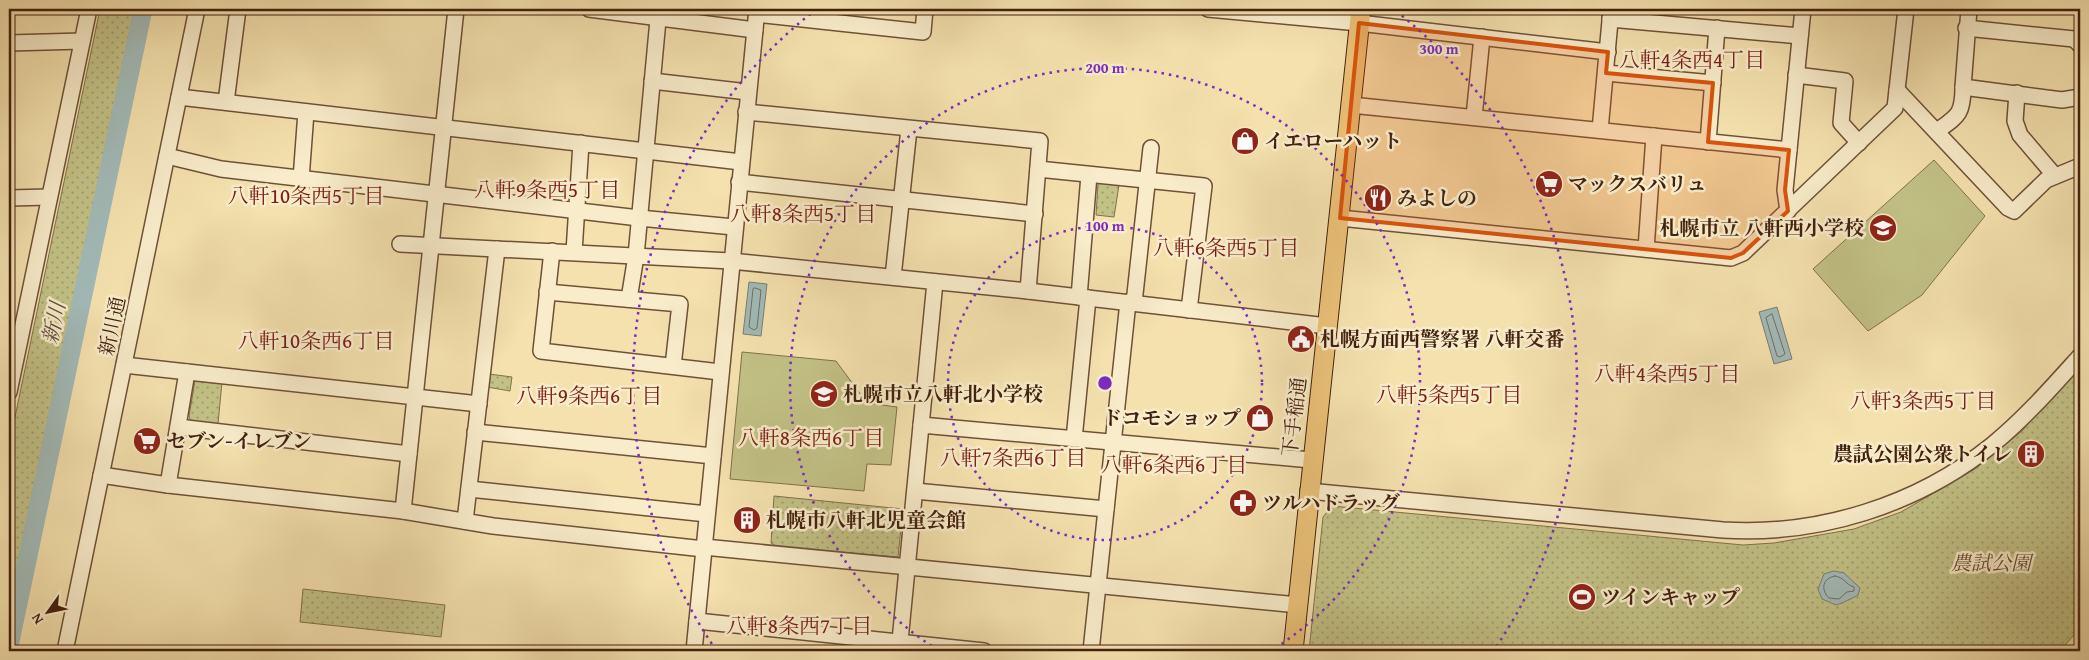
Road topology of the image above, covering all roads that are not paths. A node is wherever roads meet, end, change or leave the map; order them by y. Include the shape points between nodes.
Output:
1 (89, 9) edge
2 (197, 9) edge
3 (238, 9) edge
4 (456, 9) edge
5 (589, 9) edge
6 (925, 9) edge
7 (1208, 9) edge
8 (1803, 9) edge
9 (1906, 9) edge
10 (1969, 9) edge
11 (607, 10) edge
12 (757, 11) edge
13 (658, 13) edge
14 (1611, 14) edge
15 (1360, 16) edge
16 (1717, 28) junction
17 (1966, 28) junction
18 (755, 30) junction
19 (1800, 36) junction
20 (1482, 37) junction
21 (82, 41) junction
22 (9, 43) edge
23 (2080, 45) edge
24 (1608, 52) junction
25 (1606, 73) junction
26 (1796, 75) junction
27 (652, 81) junction
28 (1713, 83) junction
29 (1963, 88) junction
30 (1897, 90) junction
31 (748, 92) junction
32 (2017, 94) junction
33 (179, 97) junction
34 (2080, 97) edge
35 (226, 102) junction
36 (1351, 105) junction
37 (306, 112) junction
38 (746, 112) junction
39 (1474, 118) junction
40 (443, 126) junction
41 (909, 129) junction
42 (1600, 130) junction
43 (1938, 131) junction
44 (1654, 136) junction
45 (1708, 142) junction
46 (580, 143) junction
47 (1859, 143) junction
48 (1151, 148) dead end
49 (1789, 150) junction
50 (646, 151) junction
51 (167, 156) junction
52 (741, 162) junction
53 (2080, 166) edge
54 (1038, 169) junction
55 (1089, 174) junction
56 (2055, 176) junction
57 (302, 179) junction
58 (1149, 180) junction
59 (739, 182) junction
60 (437, 193) junction
61 (48, 197) junction
62 (9, 198) edge
63 (902, 200) junction
64 (576, 209) junction
65 (1788, 211) junction
66 (1035, 214) junction
67 (639, 218) junction
68 (1340, 218) junction
69 (734, 227) junction
70 (400, 244) dead end
71 (432, 246) junction
72 (497, 249) junction
73 (1646, 250) junction
74 (552, 251) junction
75 (574, 252) junction
76 (636, 256) junction
77 (731, 261) junction
78 (893, 278) junction
79 (935, 282) junction
80 (1028, 291) junction
81 (547, 292) junction
82 (1083, 297) junction
83 (628, 299) junction
84 (1131, 303) junction
85 (1189, 310) junction
86 (1328, 326) junction
87 (13, 356) edge
88 (2080, 356) edge
89 (124, 365) junction
90 (673, 366) junction
91 (187, 372) junction
92 (720, 372) junction
93 (9, 392) edge
94 (415, 397) junction
95 (479, 404) junction
96 (921, 425) junction
97 (178, 427) junction
98 (475, 432) junction
99 (1074, 439) junction
100 (1112, 442) junction
101 (409, 454) junction
102 (712, 456) junction
103 (1311, 460) junction
104 (100, 475) junction
105 (168, 485) junction
106 (469, 489) junction
107 (915, 491) junction
108 (1308, 491) junction
109 (1106, 510) junction
110 (403, 511) junction
111 (707, 514) junction
112 (465, 521) junction
113 (704, 548) junction
114 (908, 567) junction
115 (1098, 585) junction
116 (1298, 605) junction
117 (697, 621) junction
118 (900, 647) edge
119 (65, 651) edge
120 (694, 651) edge
121 (984, 651) edge
122 (1091, 651) edge
123 (1293, 651) edge

1 - 21 street
2 - 33 street, 新川通
3 - 35 street
4 - 40 street
5 - 11 street
6 - 12 street via 923,32
7 - 15 street
8 - 19 street
9 - 30 street
10 - 17 street
11 - 13 street
12 - 18 street
13 - 18 street
13 - 27 street
14 - 16 street
14 - 24 street
15 - 20 street
15 - 36 main road, 下手稲通
16 - 19 street
16 - 28 street
17 - 23 street via 2074,38
17 - 29 street
18 - 31 street
19 - 26 street
20 - 24 street
20 - 39 street
21 - 22 street
21 - 61 street
24 - 25 street
25 - 28 street
25 - 42 street
26 - 47 street via 1845,81 1841,123
26 - 49 street
27 - 31 street
27 - 50 street
28 - 45 street
29 - 32 street
29 - 43 street via 1963,107 1958,116
30 - 43 street
30 - 47 street via 1896,108
31 - 38 street
32 - 34 street via 2062,100
32 - 56 street via 2014,121 2020,135
33 - 35 street
33 - 51 street, 新川通
35 - 37 street
36 - 39 street
36 - 68 main road, 下手稲通
37 - 40 street
37 - 57 street
38 - 41 street
38 - 52 street
39 - 42 street
40 - 46 street
40 - 60 street
41 - 54 street via 1040,142
41 - 63 street
42 - 44 street
43 - 56 street via 2014,211 2046,180
44 - 45 street
44 - 73 street
45 - 49 street
46 - 50 street
46 - 64 street
47 - 65 street
48 - 58 street
49 - 65 street via 1785,190
50 - 52 street
50 - 67 street
51 - 57 street via 222,169
51 - 89 street, 新川通
52 - 59 street
53 - 56 street
54 - 55 street
54 - 66 street
55 - 58 street
55 - 82 street
57 - 60 street
58 - 84 street
58 - 85 street via 1204,186
59 - 63 street
59 - 69 street
60 - 64 street
60 - 71 street
61 - 62 street
61 - 87 street
63 - 66 street
63 - 78 street
64 - 67 street
64 - 75 street
65 - 73 street via 1743,253 1731,258
66 - 80 street
67 - 69 street
67 - 76 street
68 - 73 street
68 - 86 main road, 下手稲通
69 - 77 street
70 - 71 street
71 - 72 street
71 - 94 street
72 - 74 street
72 - 95 street
74 - 75 street
74 - 81 street
75 - 76 street
76 - 77 street
76 - 83 street
77 - 78 street
77 - 92 street
78 - 79 street
79 - 80 street
79 - 96 street
80 - 82 street
81 - 83 street
81 - 90 street via 541,351
82 - 84 street
82 - 99 street
83 - 90 street via 680,304
84 - 85 street
84 - 100 street
85 - 86 street
86 - 103 main road, 下手稲通
87 - 93 street
88 - 108 street via 2024,417 1950,475 1908,498 1795,530 1723,530
89 - 91 street
89 - 104 street, 新川通
90 - 92 street
91 - 94 street
91 - 97 street
92 - 102 street
94 - 95 street
94 - 101 street
95 - 98 street
96 - 99 street
96 - 107 street
97 - 101 street
97 - 105 street
98 - 102 street
98 - 106 street
99 - 100 street
100 - 103 street
100 - 109 street
101 - 110 street
102 - 111 street
103 - 108 main road, 下手稲通
104 - 105 street
104 - 119 street, 新川通
105 - 110 street
106 - 111 street
106 - 112 street
107 - 109 street
107 - 114 street
108 - 116 main road, 下手稲通
109 - 115 street
110 - 112 street
111 - 113 street
112 - 113 street
113 - 114 street
113 - 117 street
114 - 115 street
114 - 118 street
115 - 116 street
115 - 122 street
116 - 123 main road, 下手稲通
117 - 118 street
117 - 120 street
118 - 121 street

